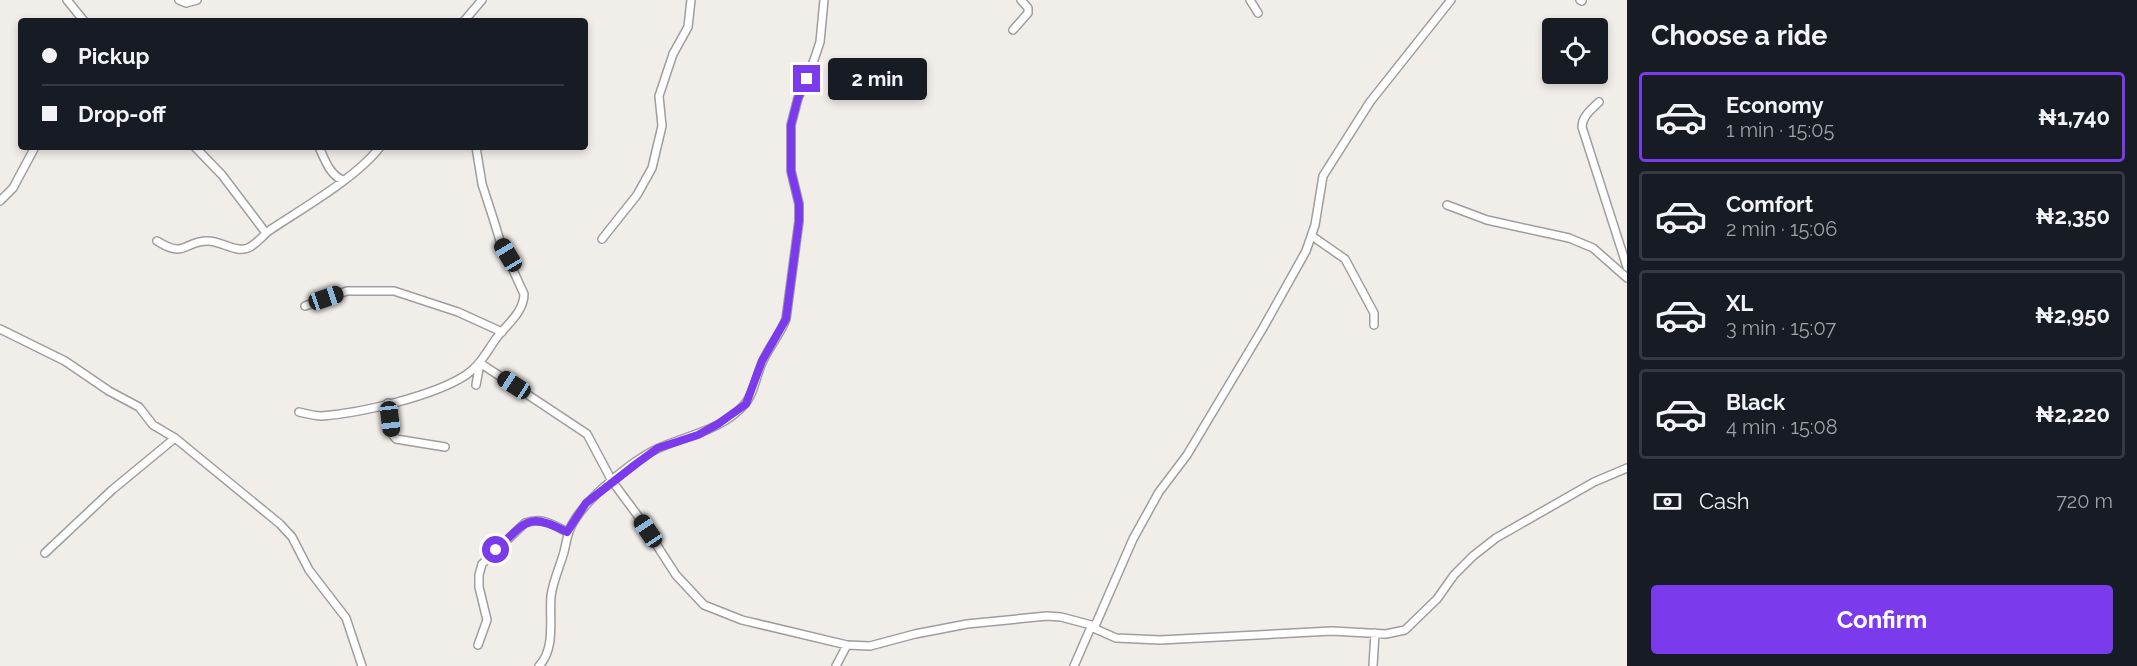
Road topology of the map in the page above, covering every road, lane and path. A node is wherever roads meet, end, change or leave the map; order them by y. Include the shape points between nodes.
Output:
1 (67, 0) edge
2 (179, 0) edge
3 (198, 0) edge
4 (482, 0) edge
5 (692, 0) edge
6 (824, 0) edge
7 (1021, 0) edge
8 (1250, 0) edge
9 (1451, 0) edge
10 (1258, 13) dead end
11 (82, 18) edge
12 (467, 18) edge
13 (1013, 30) dead end
14 (1599, 102) dead end
15 (33, 150) edge
16 (198, 150) edge
17 (321, 150) edge
18 (378, 150) edge
19 (476, 150) edge
20 (343, 180) junction
21 (0, 201) edge
22 (1447, 205) dead end
23 (266, 233) junction
24 (1312, 236) junction
25 (602, 239) dead end
26 (157, 241) dead end
27 (1627, 267) edge
28 (1627, 278) edge
29 (305, 306) dead end
30 (1374, 325) dead end
31 (0, 329) edge
32 (502, 332) junction
33 (480, 363) junction
34 (476, 385) dead end
35 (388, 404) junction
36 (300, 412) dead end
37 (175, 438) junction
38 (445, 447) dead end
39 (1627, 468) edge
40 (612, 481) junction
41 (567, 532) junction
42 (45, 553) dead end
43 (1093, 626) junction
44 (1375, 633) junction
45 (478, 645) dead end
46 (847, 645) junction
47 (362, 666) edge
48 (539, 666) edge
49 (836, 666) edge
50 (1074, 666) edge
51 (1373, 666) edge

1 - 11 street
2 - 3 street
4 - 12 street
5 - 25 street via 688,27 673,54 659,96 662,126 652,168 637,195
6 - 40 street via 819,42 791,125 791,171 799,221 782,329 762,361 746,404 735,414 698,435 658,448
7 - 13 street via 1028,13
8 - 10 street
9 - 24 street via 1370,102 1323,176
14 - 27 street via 1582,121 1582,127
15 - 21 street via 13,188
16 - 23 street
17 - 20 street via 338,179
18 - 20 street
19 - 32 street via 482,184 501,244 524,294 519,311
20 - 23 street
22 - 28 street via 1487,220 1569,238 1593,248
23 - 26 street via 246,249 207,240 171,250
24 - 30 street via 1345,259 1374,313
24 - 43 street via 1247,356 1187,455 1159,492
29 - 32 street via 347,291 394,291 458,312
31 - 37 street via 65,361 109,391 140,406 153,425
32 - 33 street
33 - 34 street
33 - 35 street via 446,386
33 - 40 street via 587,434
35 - 36 street via 320,416
35 - 38 street via 396,440
37 - 42 street
37 - 47 street via 292,537 309,570 346,618
39 - 44 street via 1496,538 1454,575 1437,599 1405,630
40 - 41 street via 586,503
40 - 46 street via 676,575 704,606 742,620
41 - 45 street via 533,520 482,564 479,587 487,621
41 - 48 street via 551,594 547,655
43 - 44 street via 1116,638 1136,640 1332,631
43 - 46 street via 1047,615 967,624 870,646
43 - 50 street
44 - 51 street
46 - 49 street

